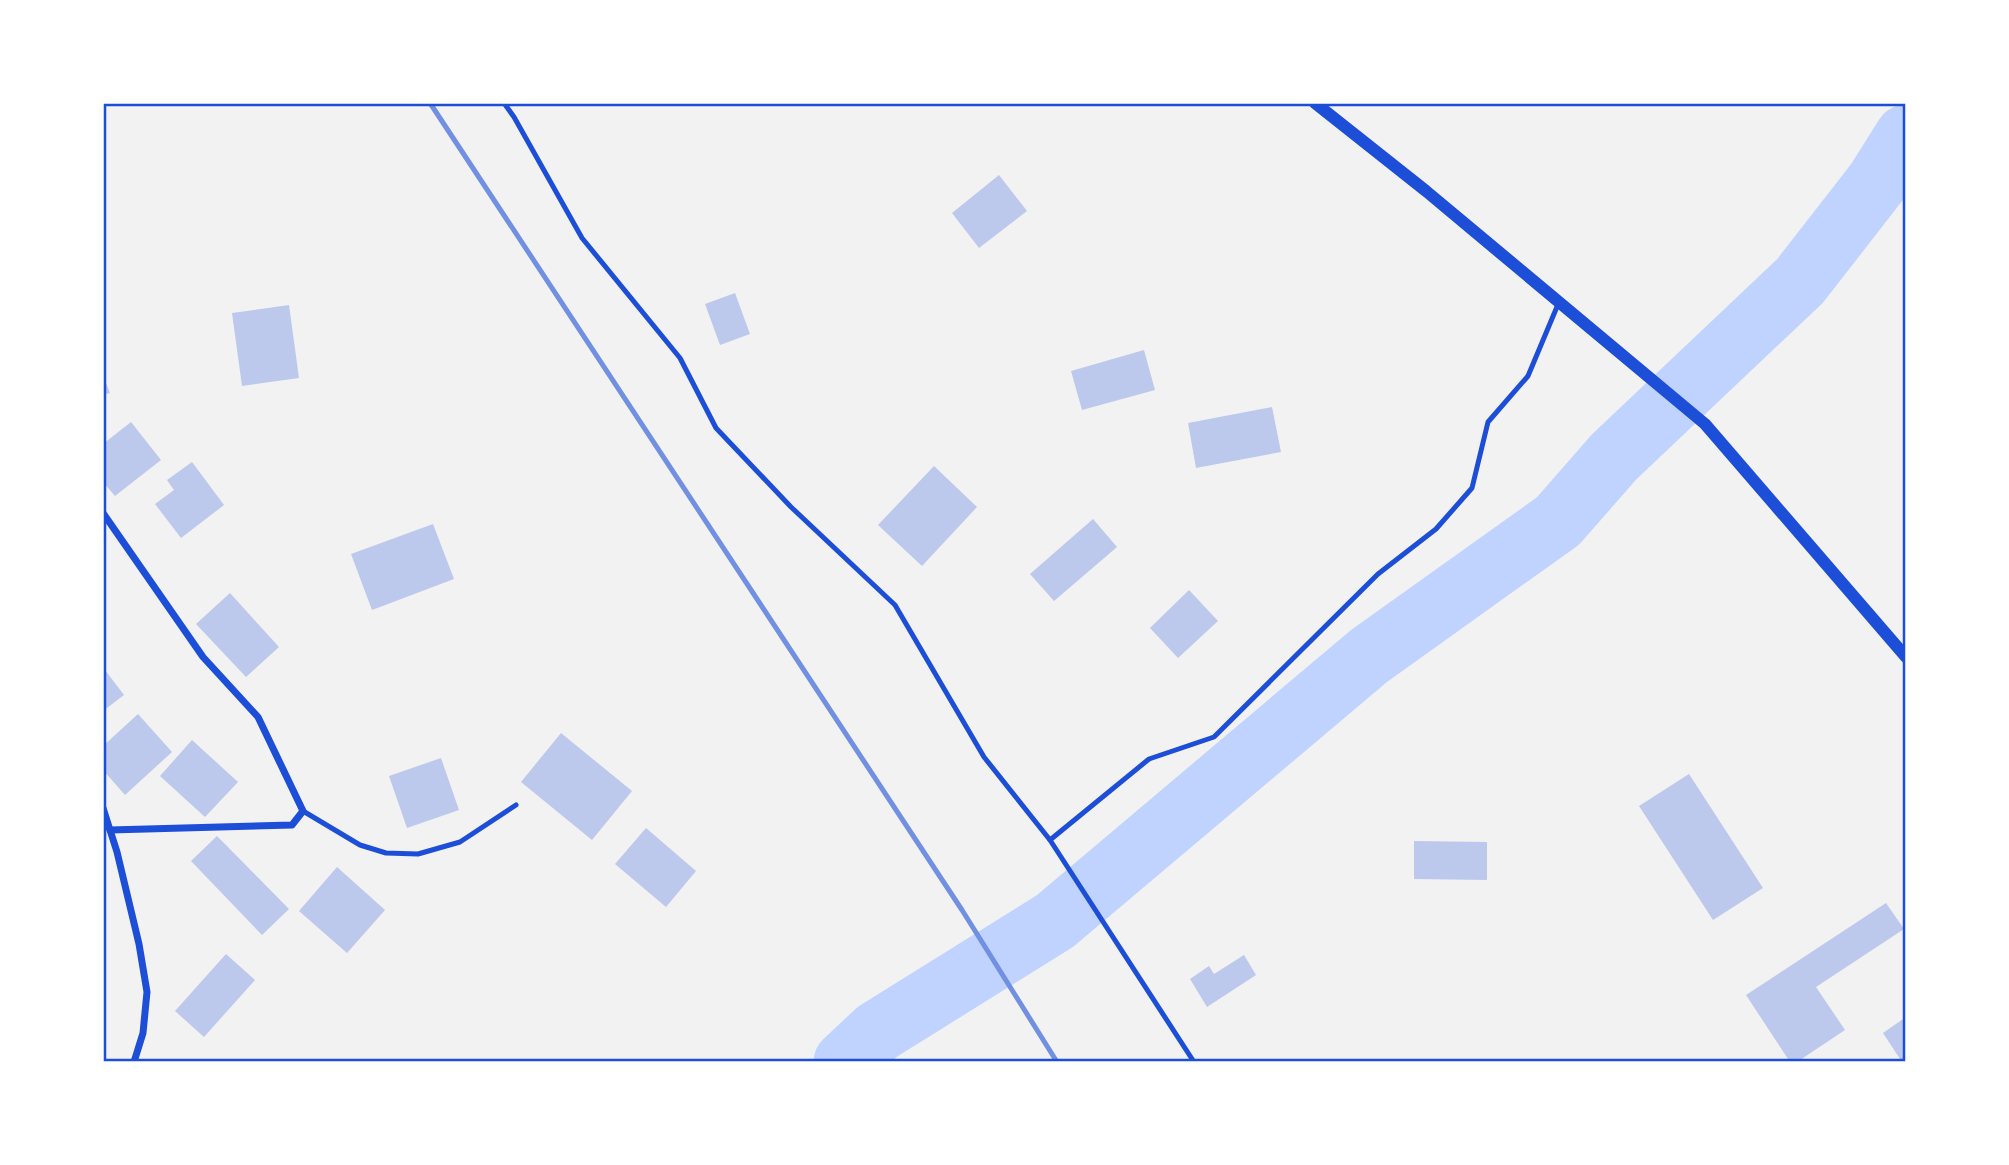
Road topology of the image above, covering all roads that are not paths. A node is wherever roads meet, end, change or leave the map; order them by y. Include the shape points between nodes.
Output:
1 (504, 103) edge
2 (1314, 103) edge
3 (1559, 302) junction
4 (103, 513) edge
5 (1906, 657) edge
6 (516, 805) dead end
7 (103, 808) edge
8 (303, 811) junction
9 (110, 830) junction
10 (1050, 840) junction
11 (134, 1062) edge
12 (1194, 1062) edge

1 - 10 lane via 582,238 680,358 716,428 791,508 895,604 984,757
2 - 3 street
3 - 5 street via 1705,424
3 - 10 lane via 1528,376 1488,422 1472,488 1436,529 1378,575 1214,737 1149,759
4 - 8 street via 203,657 258,717
6 - 8 lane via 460,842 418,854 386,853 360,845
7 - 9 street
8 - 9 street via 292,825
9 - 11 street via 148,992
10 - 12 lane

